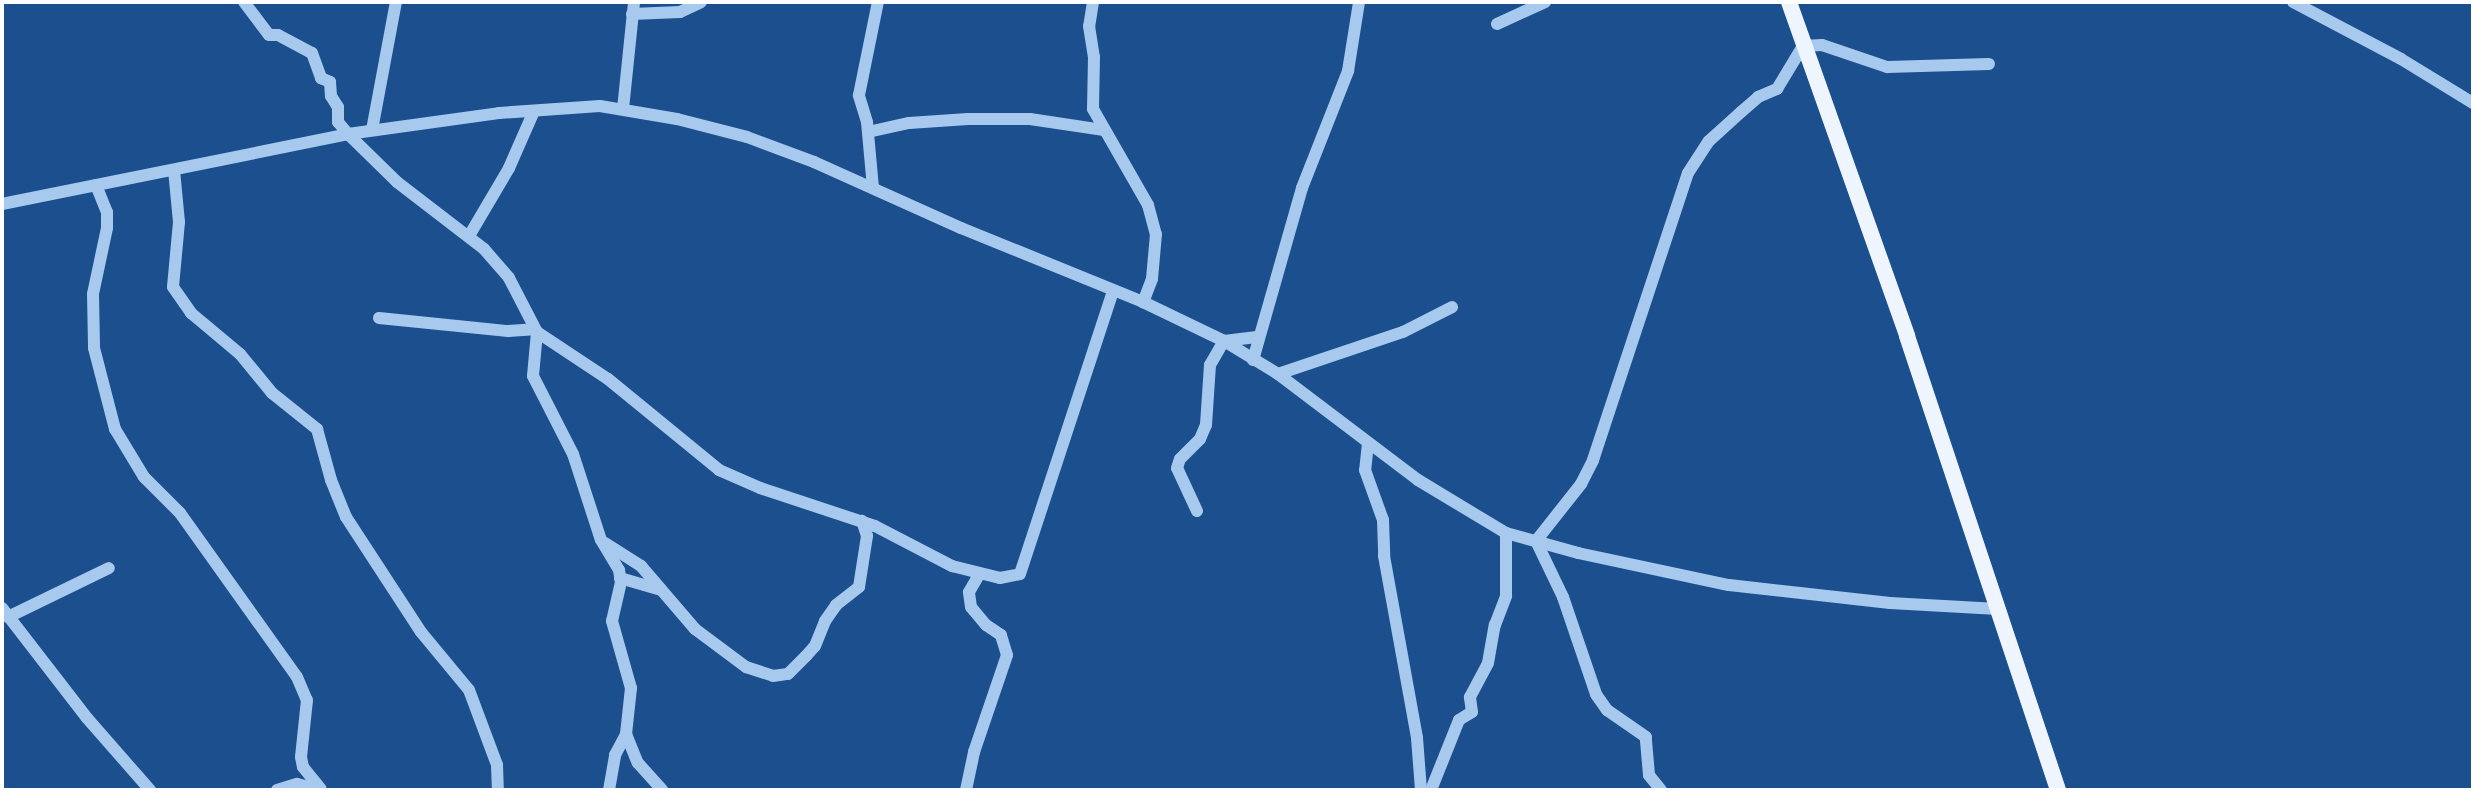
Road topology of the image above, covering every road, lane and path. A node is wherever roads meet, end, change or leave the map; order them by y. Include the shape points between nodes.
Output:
1 (244, 2) edge
2 (396, 2) edge
3 (701, 2) edge
4 (878, 2) edge
5 (1093, 2) edge
6 (1359, 2) edge
7 (1545, 2) edge
8 (1789, 2) edge
9 (2293, 2) edge
10 (633, 8) edge
11 (1497, 24) dead end
12 (1803, 46) junction
13 (1989, 64) dead end
14 (2473, 103) edge
15 (623, 109) junction
16 (534, 111) junction
17 (372, 130) junction
18 (1104, 130) junction
19 (868, 132) junction
20 (348, 134) junction
21 (174, 170) junction
22 (96, 185) junction
23 (873, 188) junction
24 (2, 204) edge
25 (469, 236) junction
26 (1113, 291) junction
27 (1143, 302) junction
28 (1452, 307) dead end
29 (379, 318) dead end
30 (535, 330) junction
31 (1259, 337) junction
32 (1224, 341) junction
33 (1253, 360) junction
34 (1278, 374) junction
35 (1368, 443) junction
36 (1197, 511) dead end
37 (871, 531) junction
38 (1506, 533) junction
39 (1536, 541) junction
40 (603, 542) junction
41 (109, 568) dead end
42 (979, 575) junction
43 (620, 578) junction
44 (664, 591) junction
45 (1998, 609) junction
46 (5, 612) edge
47 (626, 734) junction
48 (150, 790) edge
49 (277, 790) edge
50 (321, 790) edge
51 (498, 790) edge
52 (609, 790) edge
53 (662, 790) edge
54 (966, 790) edge
55 (1421, 790) edge
56 (1431, 790) edge
57 (1661, 790) edge
58 (2058, 790) edge

1 - 20 street via 269,35 312,53 321,78 330,82 338,122
2 - 17 street
3 - 10 street via 680,12
4 - 19 street via 859,95
5 - 18 street via 1091,94
6 - 31 street via 1348,71 1302,188
7 - 11 street
8 - 12 main road
9 - 14 street
10 - 15 street
12 - 13 street via 1822,45 1887,67
12 - 39 street via 1777,89 1758,97 1695,160 1666,232 1593,460
12 - 45 main road
15 - 16 street
15 - 23 street via 747,137
16 - 17 street
16 - 25 street via 509,168
17 - 20 street
18 - 19 street via 1030,119 968,119
18 - 27 street via 1148,205 1156,234 1152,279
19 - 23 street
20 - 21 street
20 - 25 street via 397,182
21 - 22 street
21 - 51 street via 179,222 173,287 191,313 317,429 346,517 421,632 469,690 497,765
22 - 24 street
22 - 50 street via 107,228 93,294 94,348 115,429 144,477 186,521 297,677 307,700 303,767
23 - 26 street
25 - 30 street via 509,278
26 - 27 street
26 - 42 street via 1020,574
27 - 32 street
28 - 34 street via 1403,332
29 - 30 street
30 - 37 street via 600,374 719,470 862,521
30 - 40 street via 533,376 573,454
31 - 32 street
31 - 33 street
32 - 33 street
32 - 36 street via 1210,365 1206,425 1177,468
33 - 34 street
34 - 35 street
35 - 38 street
35 - 55 street via 1365,470 1383,520 1384,556 1417,738
37 - 42 street
37 - 44 street via 859,587 836,605 815,646 788,674 762,676 746,667 688,624
38 - 39 street
38 - 56 street via 1506,596 1488,663 1470,697 1472,712 1459,720
39 - 45 street via 1729,585
39 - 57 street via 1576,631 1596,694 1607,710 1646,737 1649,775
40 - 43 street
40 - 44 street via 633,559
41 - 46 street
42 - 54 street via 969,592 971,607 1001,635 1007,655
43 - 44 street
43 - 47 street via 612,621 631,688
45 - 58 main road
46 - 48 street
47 - 52 street via 615,755
47 - 53 street via 638,763
49 - 50 street via 297,784

